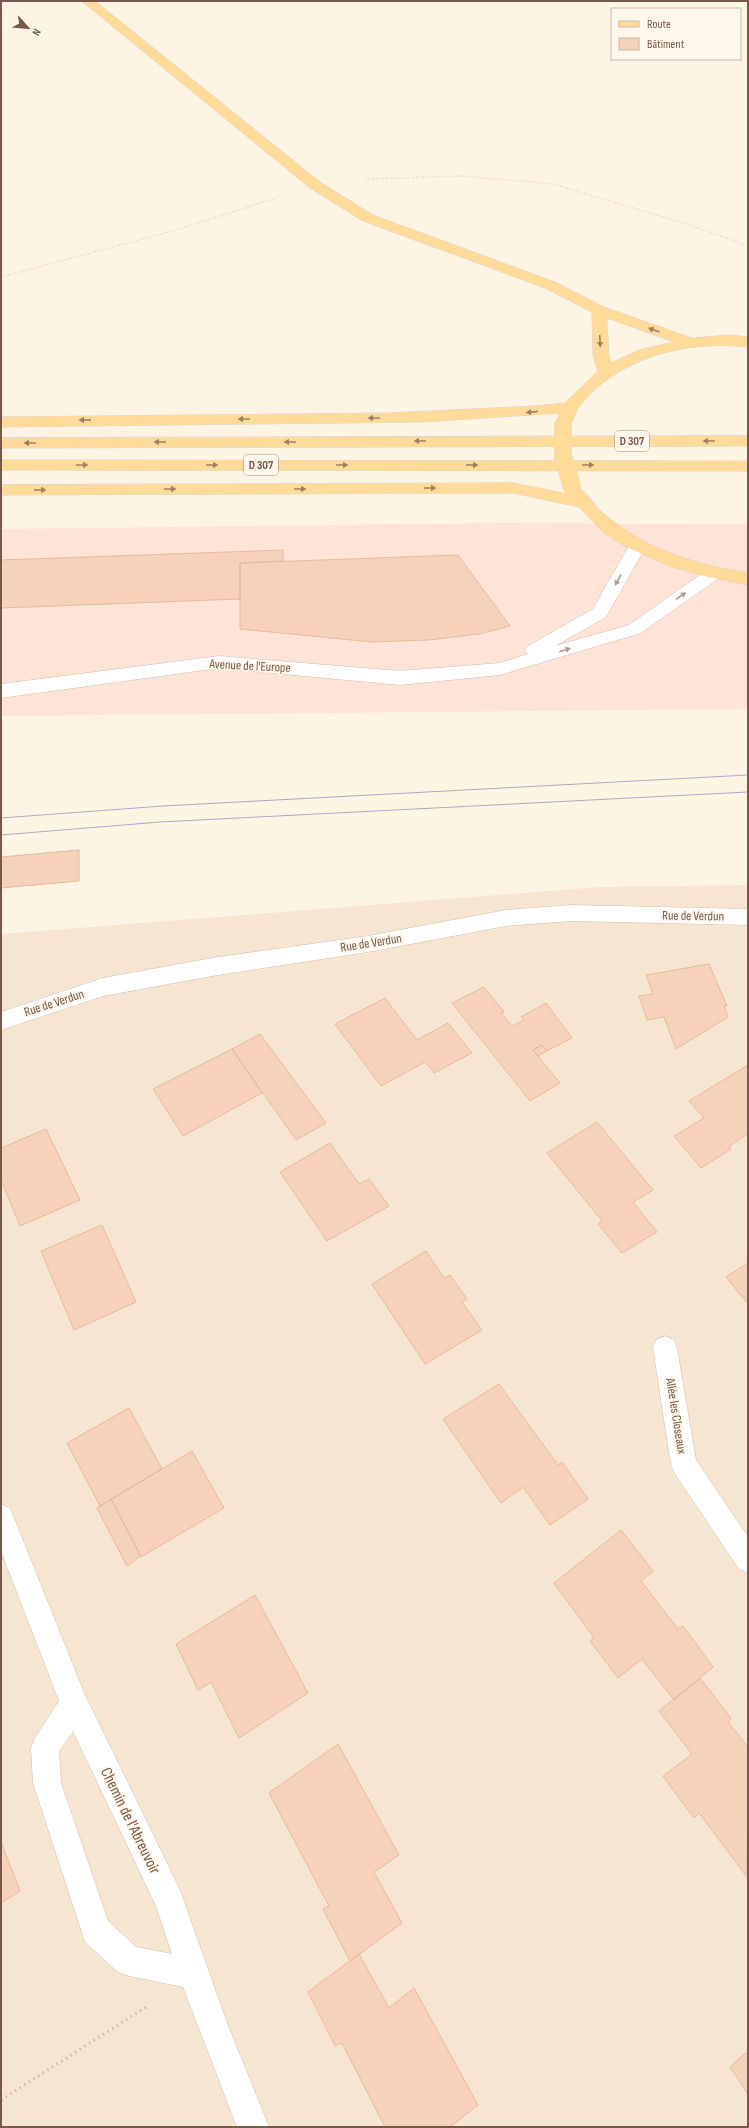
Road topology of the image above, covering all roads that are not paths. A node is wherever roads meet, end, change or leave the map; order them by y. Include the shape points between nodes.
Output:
1 (88, 1) edge
2 (599, 310) junction
3 (748, 342) edge
4 (691, 343) junction
5 (606, 372) junction
6 (570, 407) junction
7 (1, 422) edge
8 (748, 441) edge
9 (1, 443) edge
10 (1, 465) edge
11 (748, 466) edge
12 (1, 490) edge
13 (583, 503) junction
14 (637, 546) junction
15 (713, 574) junction
16 (748, 579) edge
17 (500, 669) junction
18 (1, 691) edge
19 (748, 918) edge
20 (1, 1021) edge
21 (665, 1348) dead end
22 (2, 1520) edge
23 (748, 1560) edge
24 (74, 1703) junction
25 (194, 1974) junction
26 (253, 2127) edge

1 - 2 main road via 315,185 368,218 550,285
4 -> 2 main road
2 -> 5 main road via 601,356
3 - 4 main road via 730,340
4 - 5 main road via 644,353
5 - 6 main road
6 -> 7 main road via 520,413 414,418
6 - 13 main road, bridge via 563,425 560,445 563,466 572,487
8 -> 9 main road, D 307
10 -> 11 main road, D 307
12 -> 13 main road via 513,488
13 - 14 main road via 606,526
14 - 15 main road via 673,563
14 -> 17 street via 600,613
15 - 16 main road
17 -> 15 street via 635,628
17 - 18 street, Avenue de l'Europe via 400,678 218,662
19 - 20 street, Rue de Verdun via 571,913 506,918 376,943 218,966 104,987
21 - 23 street, Allée les Closeaux via 684,1465
22 - 24 street, Chemin de l'Abreuvoir
24 - 25 street, Chemin de l'Abreuvoir via 169,1901
24 - 25 street via 45,1748 47,1783 96,1931 129,1960
25 - 26 street, Chemin de l'Abreuvoir

